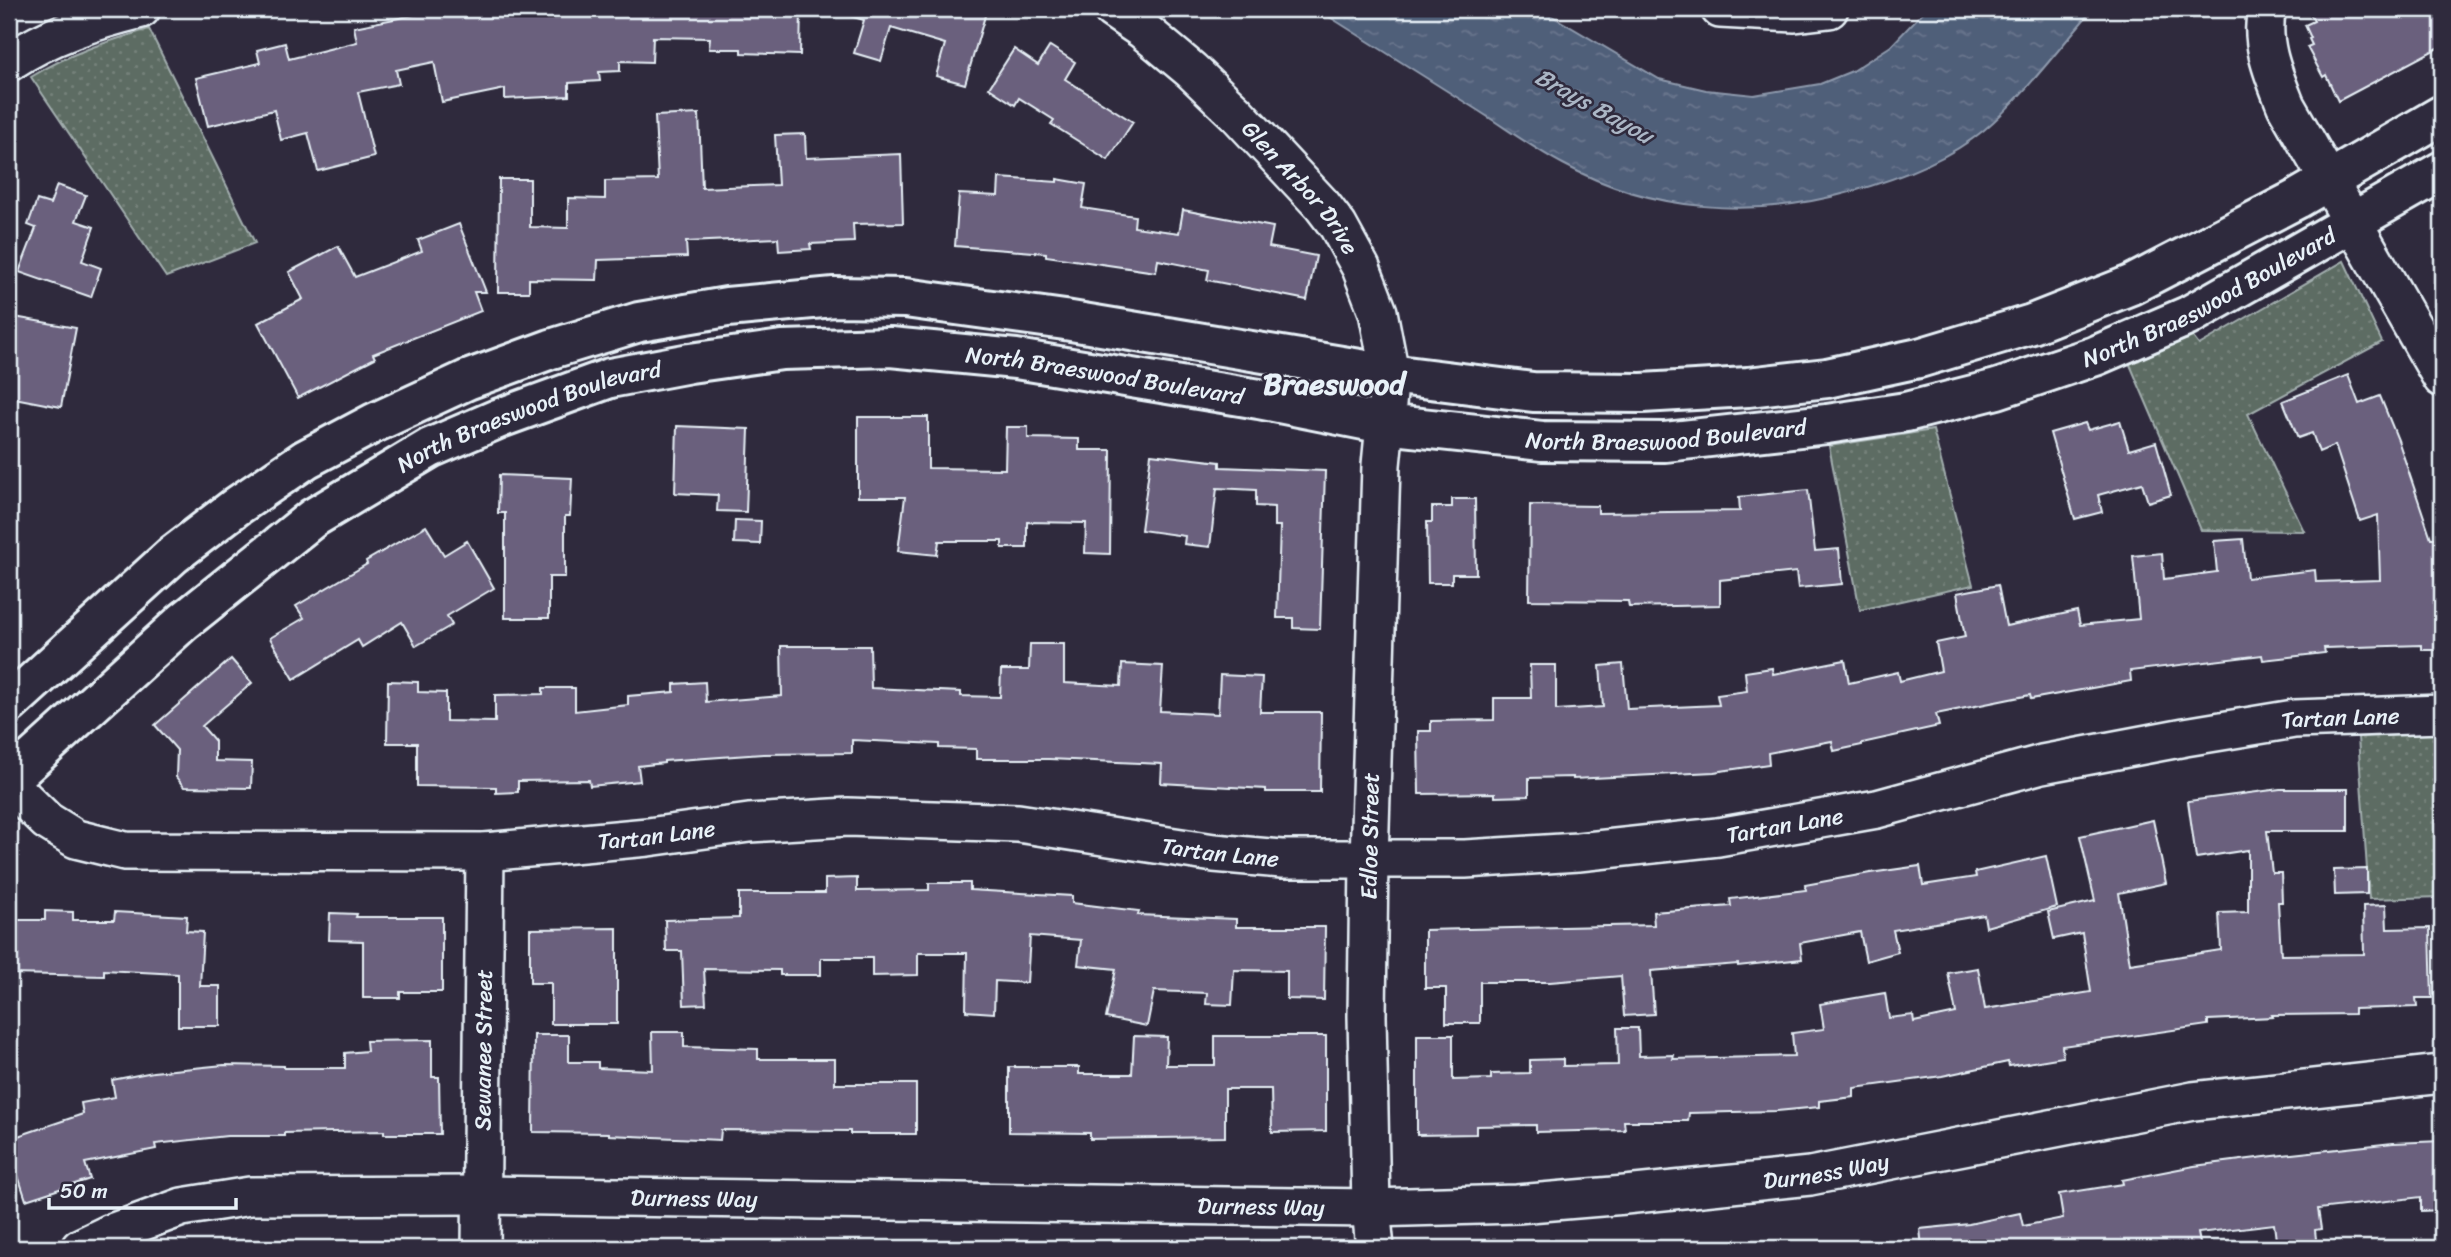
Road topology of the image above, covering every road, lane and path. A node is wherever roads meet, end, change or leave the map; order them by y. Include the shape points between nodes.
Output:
1 (141, 9) edge
2 (1112, 9) edge
3 (1720, 9) edge
4 (1829, 9) edge
5 (2267, 9) edge
6 (9, 62) edge
7 (2442, 115) edge
8 (2442, 171) edge
9 (2328, 181) junction
10 (2352, 221) junction
11 (604, 332) junction
12 (1390, 374) junction
13 (619, 377) junction
14 (2442, 378) edge
15 (1820, 379) junction
16 (1384, 424) junction
17 (1827, 424) junction
18 (9, 704) edge
19 (2442, 714) edge
20 (9, 782) edge
21 (485, 852) junction
22 (1369, 860) junction
23 (2442, 1074) edge
24 (481, 1195) junction
25 (1371, 1208) junction
26 (80, 1248) edge
27 (481, 1248) edge
28 (1375, 1248) edge

1 - 6 street via 89,22 39,43
2 - 12 street, Glen Arbor Drive via 1191,70 1245,122 1338,226 1378,312
3 - 4 street via 1795,13
5 - 9 street via 2265,35 2272,70 2286,106
7 - 9 main road, North Braeswood Boulevard
8 - 10 main road, North Braeswood Boulevard
9 - 10 street
9 - 15 main road, North Braeswood Boulevard via 2131,285 2032,324 1919,358
10 - 14 street
10 - 17 main road, North Braeswood Boulevard via 2188,316 2095,356 1997,389 1906,412
11 - 12 main road, North Braeswood Boulevard via 727,307 834,297 905,298
11 - 13 main road
11 - 18 main road, North Braeswood Boulevard via 467,380 306,459 173,555
12 - 15 main road, North Braeswood Boulevard via 1546,392 1642,393
12 - 16 street, Glen Arbor Drive
13 - 16 main road, North Braeswood Boulevard via 782,350 890,348 1109,373
13 - 20 main road, North Braeswood Boulevard via 430,448 313,517 183,622
15 - 17 main road
16 - 17 main road, North Braeswood Boulevard via 1542,441 1651,442
16 - 22 street, Edloe Street
19 - 22 street, Tartan Lane via 2294,719 2185,737 2042,764 1877,809 1718,837 1566,853
20 - 21 street, Tartan Lane via 47,821 76,839 125,851
21 - 22 street, Tartan Lane via 848,817 1018,823 1214,853
21 - 24 street, Sewanee Street
22 - 25 street, Edloe Street
23 - 25 street, Durness Way via 2193,1101 1810,1176 1517,1204
24 - 25 street, Durness Way
24 - 26 street, Durness Way via 250,1196 182,1207
24 - 27 street, Sewanee Street
25 - 28 street, Edloe Street

